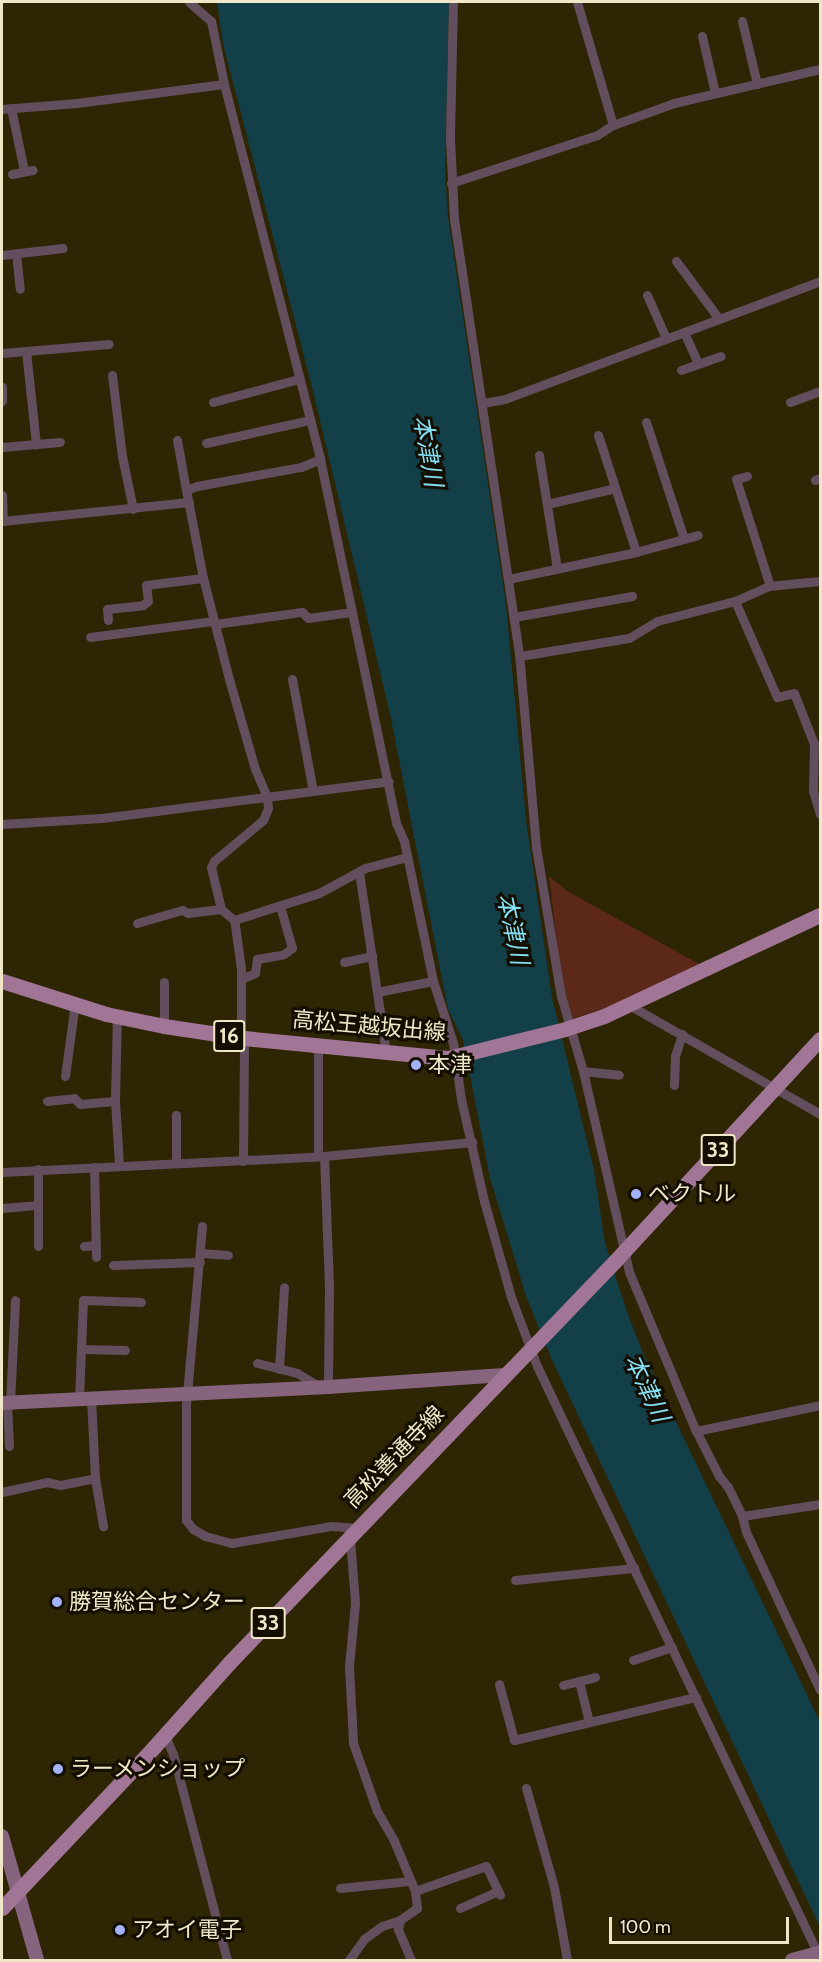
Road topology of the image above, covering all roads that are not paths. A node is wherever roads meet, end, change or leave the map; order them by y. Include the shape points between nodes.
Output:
1 (189, 2) edge
2 (453, 2) edge
3 (577, 2) edge
4 (742, 21) dead end
5 (702, 36) dead end
6 (820, 69) edge
7 (224, 84) junction
8 (757, 84) junction
9 (715, 93) junction
10 (6, 108) edge
11 (613, 125) junction
12 (12, 174) dead end
13 (451, 183) junction
14 (63, 248) dead end
15 (16, 253) junction
16 (2, 255) edge
17 (676, 261) dead end
18 (820, 282) edge
19 (20, 289) dead end
20 (647, 295) dead end
21 (719, 319) junction
22 (684, 332) junction
23 (666, 338) junction
24 (109, 344) dead end
25 (26, 351) junction
26 (2, 353) edge
27 (721, 356) dead end
28 (698, 363) junction
29 (681, 370) dead end
30 (112, 375) dead end
31 (299, 379) junction
32 (2, 387) edge
33 (820, 391) edge
34 (2, 401) edge
35 (213, 402) dead end
36 (790, 402) dead end
37 (483, 403) junction
38 (310, 420) junction
39 (646, 422) dead end
40 (598, 435) dead end
41 (177, 440) dead end
42 (60, 442) dead end
43 (206, 443) dead end
44 (36, 444) junction
45 (2, 447) edge
46 (539, 455) dead end
47 (320, 459) junction
48 (747, 476) dead end
49 (615, 488) junction
50 (186, 490) junction
51 (2, 495) edge
52 (189, 502) junction
53 (547, 504) junction
54 (133, 509) junction
55 (2, 521) edge
56 (698, 535) dead end
57 (684, 539) junction
58 (636, 552) junction
59 (557, 569) junction
60 (203, 578) junction
61 (508, 579) junction
62 (820, 581) edge
63 (770, 586) junction
64 (632, 596) dead end
65 (735, 601) junction
66 (351, 612) junction
67 (514, 617) junction
68 (108, 620) dead end
69 (215, 622) junction
70 (90, 637) dead end
71 (520, 656) junction
72 (292, 679) dead end
73 (816, 740) edge
74 (389, 781) junction
75 (314, 791) junction
76 (817, 793) edge
77 (267, 797) junction
78 (820, 814) edge
79 (2, 824) edge
80 (407, 857) junction
81 (359, 872) junction
82 (280, 906) junction
83 (221, 909) junction
84 (820, 915) edge
85 (234, 920) junction
86 (137, 923) dead end
87 (372, 956) junction
88 (344, 962) dead end
89 (241, 979) junction
90 (2, 981) edge
91 (432, 981) junction
92 (164, 982) dead end
93 (377, 992) junction
94 (75, 1003) junction
95 (630, 1005) junction
96 (117, 1016) junction
97 (164, 1026) junction
98 (567, 1028) junction
99 (682, 1034) junction
100 (242, 1038) junction
101 (820, 1039) edge
102 (318, 1045) junction
103 (386, 1053) junction
104 (459, 1056) junction
105 (583, 1071) junction
106 (619, 1075) dead end
107 (65, 1076) dead end
108 (674, 1085) dead end
109 (775, 1089) junction
110 (47, 1101) dead end
111 (115, 1101) junction
112 (820, 1114) edge
113 (176, 1115) dead end
114 (472, 1142) junction
115 (321, 1156) junction
116 (243, 1161) junction
117 (176, 1163) junction
118 (119, 1165) junction
119 (94, 1167) junction
120 (38, 1169) junction
121 (2, 1172) edge
122 (108, 1203) dead end
123 (96, 1204) junction
124 (38, 1205) junction
125 (2, 1208) edge
126 (202, 1227) dead end
127 (96, 1245) junction
128 (38, 1246) dead end
129 (84, 1246) dead end
130 (228, 1255) dead end
131 (96, 1257) dead end
132 (200, 1257) junction
133 (619, 1257) junction
134 (113, 1265) dead end
135 (284, 1287) dead end
136 (15, 1300) dead end
137 (141, 1302) dead end
138 (534, 1345) junction
139 (81, 1349) junction
140 (125, 1350) dead end
141 (257, 1363) dead end
142 (279, 1369) junction
143 (504, 1375) junction
144 (324, 1387) junction
145 (187, 1394) junction
146 (85, 1399) junction
147 (6, 1403) edge
148 (820, 1405) edge
149 (696, 1431) junction
150 (9, 1446) dead end
151 (95, 1478) junction
152 (2, 1492) edge
153 (820, 1504) edge
154 (742, 1516) junction
155 (103, 1526) dead end
156 (354, 1533) junction
157 (634, 1568) junction
158 (515, 1580) dead end
159 (672, 1647) junction
160 (633, 1660) dead end
161 (595, 1677) dead end
162 (579, 1681) junction
163 (499, 1684) dead end
164 (563, 1685) dead end
165 (820, 1690) edge
166 (696, 1696) junction
167 (589, 1722) junction
168 (164, 1733) junction
169 (526, 1788) dead end
170 (2, 1836) edge
171 (410, 1881) junction
172 (340, 1888) dead end
173 (17, 1891) junction
174 (415, 1891) junction
175 (2, 1908) edge
176 (460, 1908) dead end
177 (400, 1920) junction
178 (819, 1956) edge
179 (37, 1960) edge
180 (227, 1960) edge
181 (349, 1960) edge
182 (411, 1960) edge
183 (567, 1960) edge
184 (792, 1960) edge

1 - 7 street via 211,21
2 - 13 street
3 - 11 street
4 - 8 street
5 - 9 street
6 - 8 street
7 - 10 street
7 - 31 street
8 - 9 street
9 - 11 street
10 - 12 street via 29,170
11 - 13 street via 597,135
13 - 37 street
14 - 15 street
15 - 16 street
15 - 19 street
17 - 21 street
18 - 21 street
20 - 23 street
21 - 22 street
22 - 23 street
22 - 28 street
23 - 37 street via 505,399
24 - 25 street
25 - 26 street
25 - 44 street
27 - 28 street
28 - 29 street
30 - 54 street
31 - 35 street
31 - 38 street
32 - 34 street
33 - 36 street
37 - 61 street
38 - 43 street
38 - 47 street
39 - 57 street
40 - 49 street
41 - 50 street
42 - 44 street
44 - 45 street
46 - 53 street
47 - 50 street via 301,467
47 - 66 street
48 - 63 street via 736,479
49 - 53 street
49 - 58 street
50 - 52 street
51 - 55 street
52 - 54 street
52 - 60 street
53 - 59 street
54 - 55 street
56 - 57 street
57 - 58 street
58 - 59 street
59 - 61 street
60 - 68 street via 146,585 148,601 107,609
60 - 69 street
61 - 67 street
62 - 63 street
63 - 65 street
64 - 67 street
65 - 71 street via 657,621 629,638
65 - 73 street via 777,697 794,693
66 - 69 street via 308,618 302,612
66 - 74 street
67 - 71 street
69 - 70 street
69 - 77 street via 255,769
71 - 98 street via 536,847
72 - 75 street
73 - 76 street
74 - 75 street
74 - 80 street
75 - 77 street
76 - 78 street
77 - 79 street via 102,818
77 - 83 street via 263,820 211,867
80 - 81 street
80 - 91 street
81 - 82 street via 319,893
81 - 87 street
82 - 85 street
82 - 89 street via 292,948 284,954 257,960 255,973
83 - 85 street
83 - 86 street via 188,913 182,910
84 - 95 main road, 高松王越坂出線 / 16
85 - 89 street
87 - 88 street
87 - 93 street
89 - 100 street
90 - 94 main road, 高松王越坂出線 / 16
91 - 93 street
91 - 104 street
92 - 97 street
93 - 103 street
94 - 96 main road, 高松王越坂出線 / 16
94 - 107 street
95 - 98 main road, 高松王越坂出線 / 16
95 - 99 street
96 - 97 main road, 高松王越坂出線 / 16
96 - 111 street
97 - 100 main road, 高松王越坂出線 / 16
98 - 104 main road, 高松王越坂出線 / 16
98 - 105 street
99 - 108 street via 675,1056
99 - 109 street
100 - 102 main road, 高松王越坂出線 / 16
100 - 116 street
101 - 109 main road, 高松善通寺線 / 33
102 - 103 main road, 高松王越坂出線 / 16
102 - 115 street
103 - 104 main road, 高松王越坂出線 / 16
104 - 114 street
105 - 106 street
105 - 133 street
109 - 112 street
109 - 133 main road, 高松善通寺線 / 33
110 - 111 street
111 - 118 street
113 - 117 street
114 - 115 street
114 - 138 street via 500,1259
115 - 116 street
115 - 144 street via 329,1288
116 - 117 street
117 - 118 street
118 - 119 street
119 - 120 street
119 - 123 street
120 - 121 street
120 - 124 street
122 - 123 street
123 - 127 street
124 - 125 street
124 - 128 street
126 - 132 street
127 - 129 street
127 - 131 street
130 - 132 street
132 - 134 street
132 - 145 street
133 - 138 main road, 高松善通寺線 / 33
133 - 149 street
135 - 142 street
136 - 147 street
137 - 139 street via 83,1300
138 - 143 main road, 高松善通寺線 / 33
138 - 157 street
139 - 140 street
139 - 146 street
141 - 142 street
142 - 144 street
143 - 144 street
143 - 156 main road, 高松善通寺線 / 33
144 - 145 street
145 - 146 street
145 - 156 street via 184,1511 193,1529 232,1543 331,1526
146 - 147 street
146 - 151 street
147 - 150 street
148 - 149 street
149 - 154 street
151 - 152 street via 60,1485 47,1482
151 - 155 street
153 - 154 street
154 - 165 street
156 - 168 main road, 高松善通寺線 / 33
156 - 171 street via 355,1603 349,1666 353,1743 377,1811
157 - 158 street
157 - 159 street
159 - 160 street
159 - 166 street
161 - 162 street
162 - 164 street
162 - 167 street
163 - 167 street via 514,1740
166 - 167 street
166 - 178 street
168 - 173 main road, 高松善通寺線 / 33
168 - 180 street via 173,1754
169 - 183 street via 554,1887
170 - 173 street
171 - 172 street
171 - 174 street
173 - 175 main road, 高松善通寺線 / 33
173 - 179 street
174 - 176 street via 486,1866 499,1893
174 - 177 street via 417,1908
177 - 181 street via 382,1926 364,1939
177 - 182 street via 398,1929
178 - 184 street

